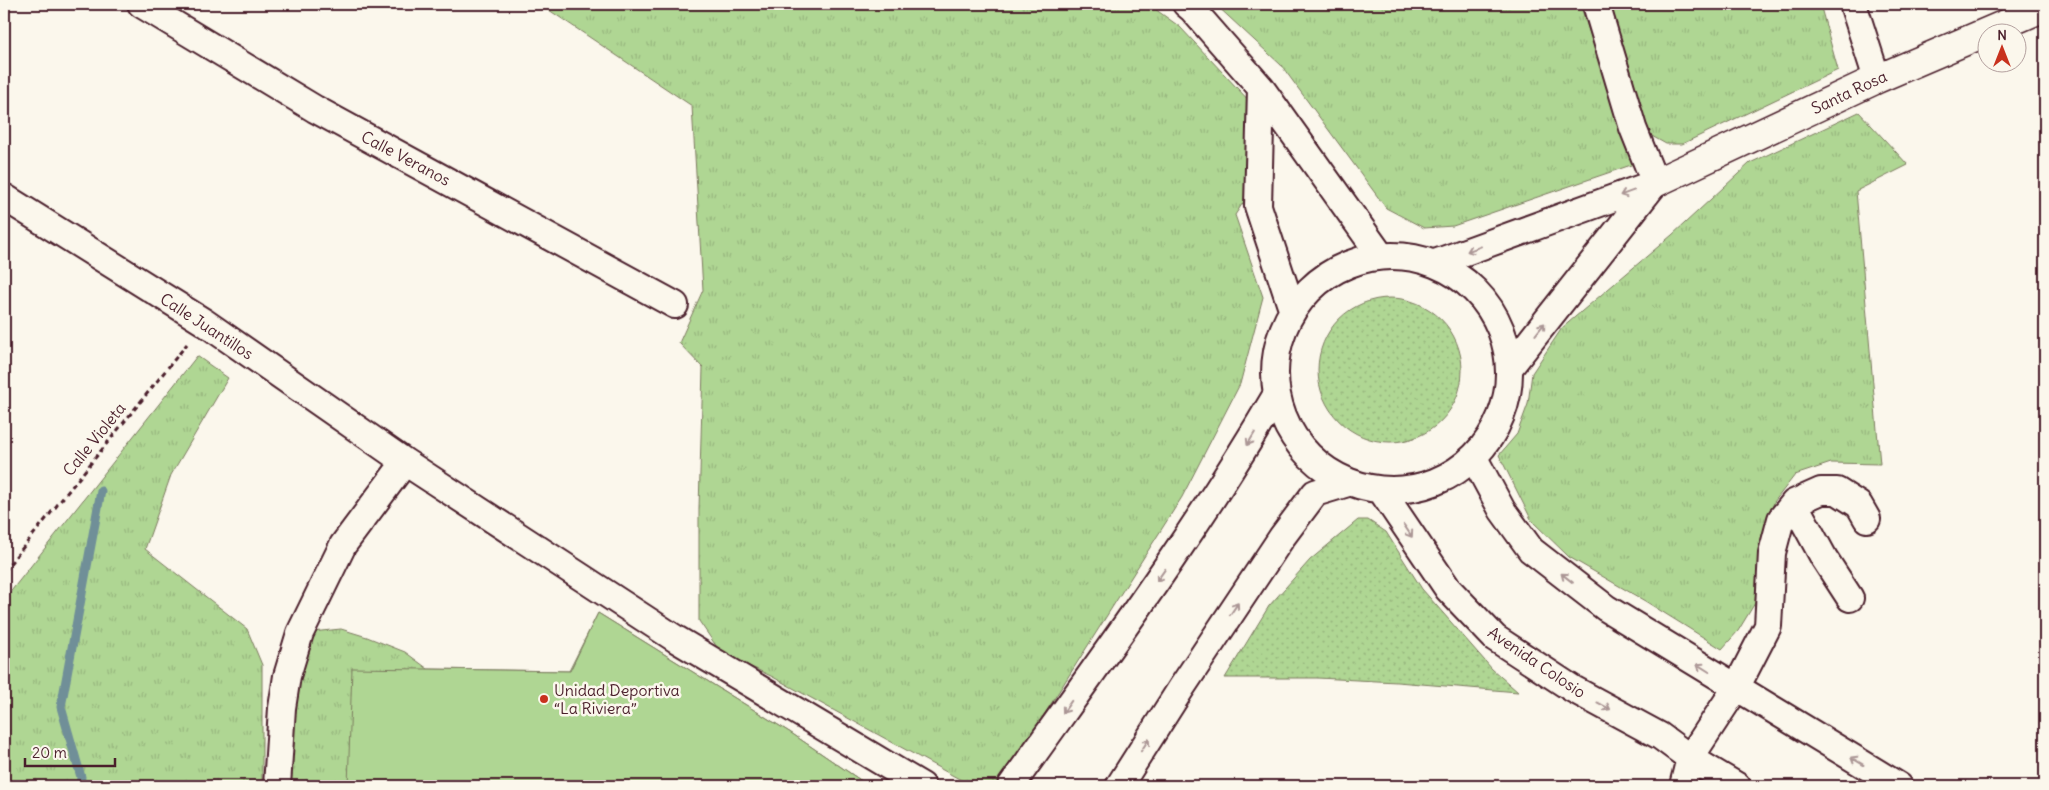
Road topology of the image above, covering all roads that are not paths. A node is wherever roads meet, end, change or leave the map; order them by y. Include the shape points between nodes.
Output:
1 (141, 4) edge
2 (1186, 4) edge
3 (1596, 4) edge
4 (1853, 4) edge
5 (2045, 7) edge
6 (1876, 79) junction
7 (1261, 88) junction
8 (1655, 183) junction
9 (7, 207) edge
10 (1381, 256) junction
11 (1435, 263) junction
12 (675, 305) dead end
13 (1292, 309) junction
14 (1510, 367) junction
15 (1275, 397) junction
16 (1474, 458) junction
17 (405, 462) junction
18 (1348, 482) junction
19 (1381, 490) junction
20 (1794, 503) junction
21 (1867, 519) dead end
22 (1850, 598) dead end
23 (1736, 688) junction
24 (1690, 758) junction
25 (277, 786) edge
26 (922, 786) edge
27 (1011, 786) edge
28 (1118, 786) edge
29 (1683, 786) edge
30 (1737, 786) edge
31 (1899, 786) edge

1 - 12 street, Calle Veranos via 315,109
2 - 7 street
3 - 8 street via 1633,128
4 - 6 street
5 - 6 main road, Santa Rosa
6 - 8 main road, Santa Rosa
7 - 10 street
7 - 13 street via 1258,206
8 -> 11 street
14 -> 8 street
9 - 17 street, Calle Juantillos via 204,322
10 - 11 street via 1409,256
10 - 13 street via 1346,264 1316,282
11 - 14 street via 1464,280 1488,304 1504,334
13 - 15 street via 1279,337 1273,366
14 - 16 street via 1507,401 1494,432
15 - 18 street via 1290,433 1314,463
15 -> 27 street via 1237,462 1174,557
16 - 19 street via 1446,478 1431,484 1415,489
23 -> 16 street via 1606,608 1531,550 1502,510
17 - 25 street via 343,544 300,633 286,684
17 - 26 street, Calle Juantillos via 676,639
18 - 19 street
28 -> 18 street via 1282,537 1315,493
19 -> 24 street, Avenida Colosio via 1448,589 1495,638 1573,690 1660,736
20 - 21 street via 1808,495 1837,492 1859,505
20 - 22 street
20 - 23 street via 1781,519 1772,553 1768,626
23 - 24 street
31 -> 23 street
24 - 29 street
24 - 30 street, Avenida Colosio

